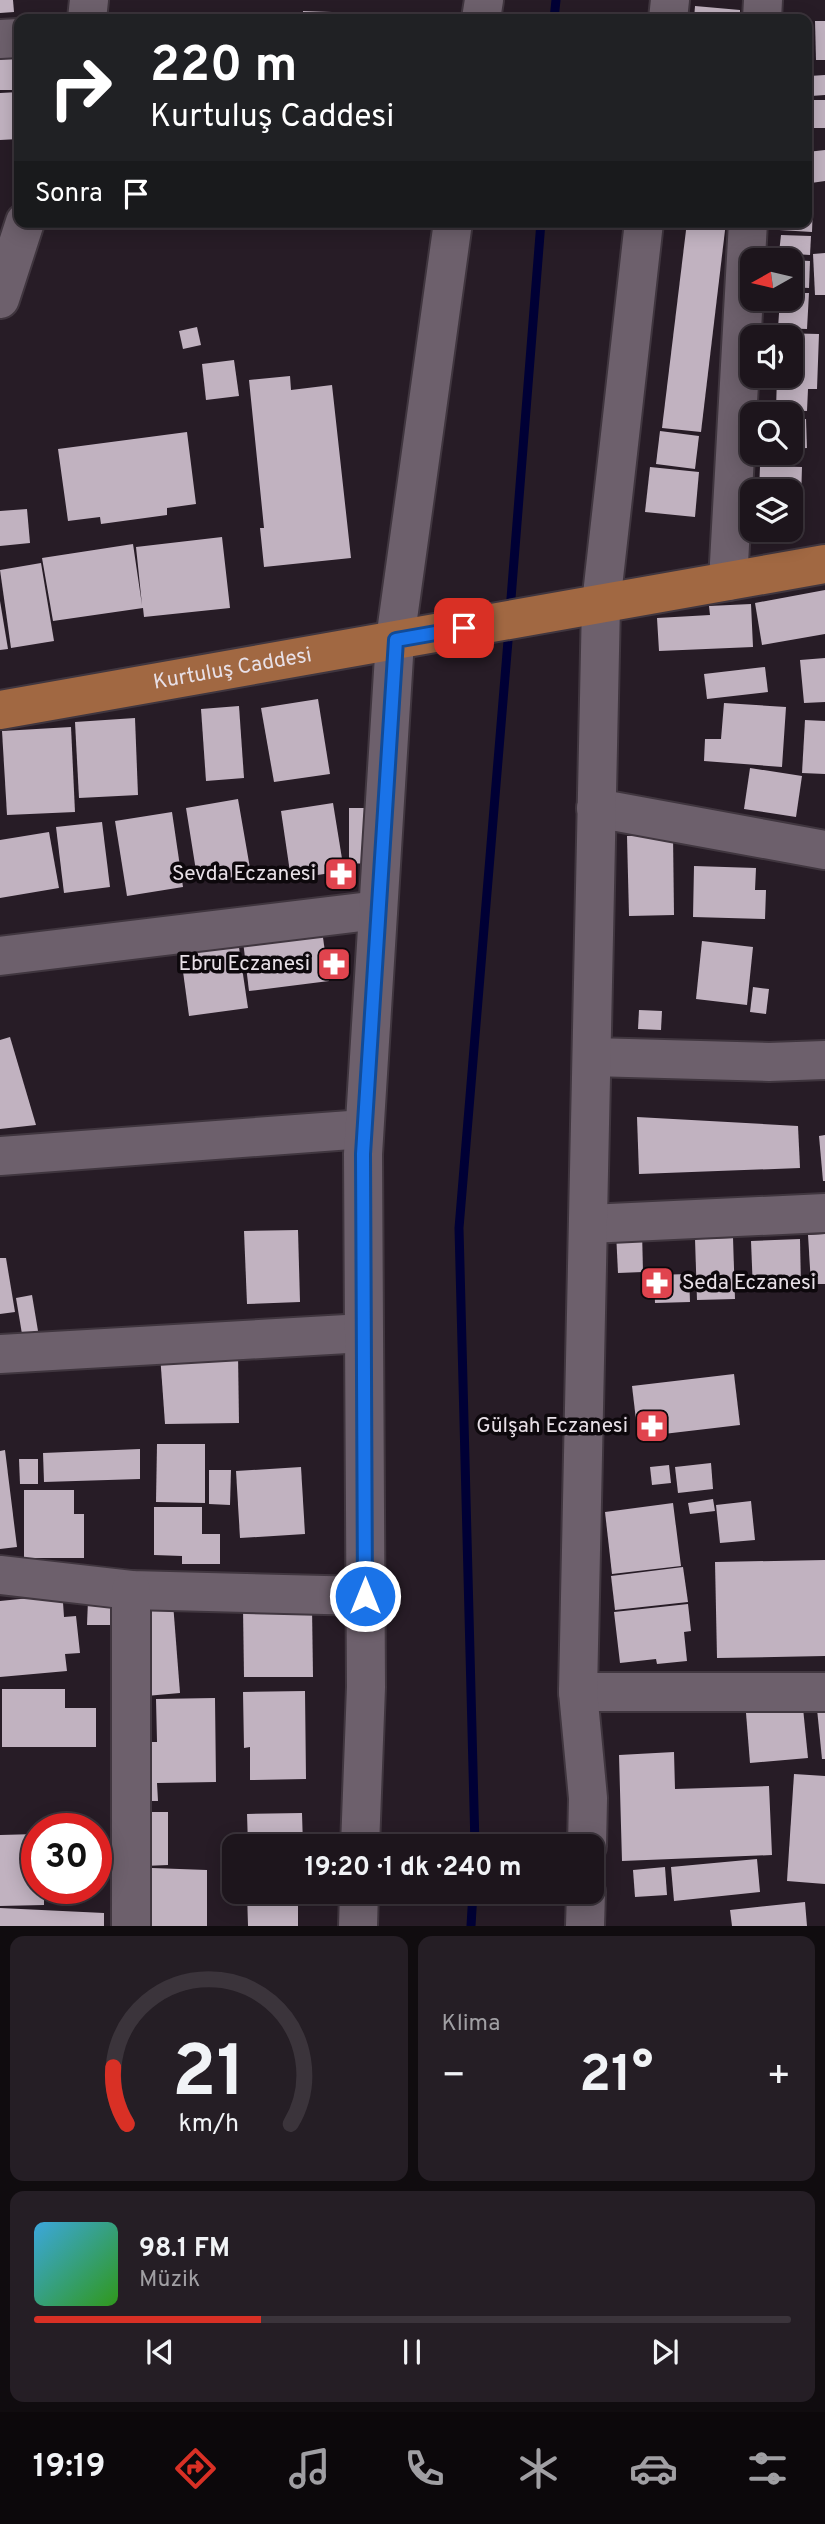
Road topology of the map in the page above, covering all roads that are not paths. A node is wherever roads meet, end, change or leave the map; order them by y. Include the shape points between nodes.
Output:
1 (23, 228) edge
2 (452, 228) edge
3 (644, 228) edge
4 (748, 228) edge
5 (0, 299) edge
6 (825, 564) edge
7 (728, 582) junction
8 (601, 604) junction
9 (396, 640) junction
10 (0, 710) edge
11 (596, 808) junction
12 (825, 850) edge
13 (378, 911) junction
14 (0, 956) edge
15 (592, 1057) junction
16 (825, 1060) edge
17 (365, 1129) junction
18 (0, 1157) edge
19 (825, 1213) edge
20 (589, 1224) junction
21 (364, 1333) junction
22 (0, 1354) edge
23 (0, 1575) edge
24 (131, 1590) junction
25 (365, 1596) junction
26 (578, 1692) junction
27 (825, 1692) edge
28 (360, 1834) edge
29 (587, 1834) edge
30 (359, 1904) edge
31 (586, 1904) edge
32 (131, 1926) edge
33 (358, 1926) edge
34 (585, 1926) edge

1 - 5 street
2 - 9 street
3 - 8 street
4 - 7 street
6 - 7 main road, Kurtuluş Caddesi
7 - 8 main road, Kurtuluş Caddesi
8 - 9 main road, Kurtuluş Caddesi
8 - 11 street
9 - 10 main road, Kurtuluş Caddesi
9 - 13 street
11 - 12 street
11 - 15 street
13 - 14 street
13 - 17 street
15 - 16 street
15 - 20 street
17 - 18 street
17 - 21 street
19 - 20 street
20 - 26 street
21 - 22 street
21 - 25 street
23 - 24 street
24 - 25 street
24 - 32 street
25 - 28 street
26 - 27 street
26 - 29 street
30 - 33 street
31 - 34 street

